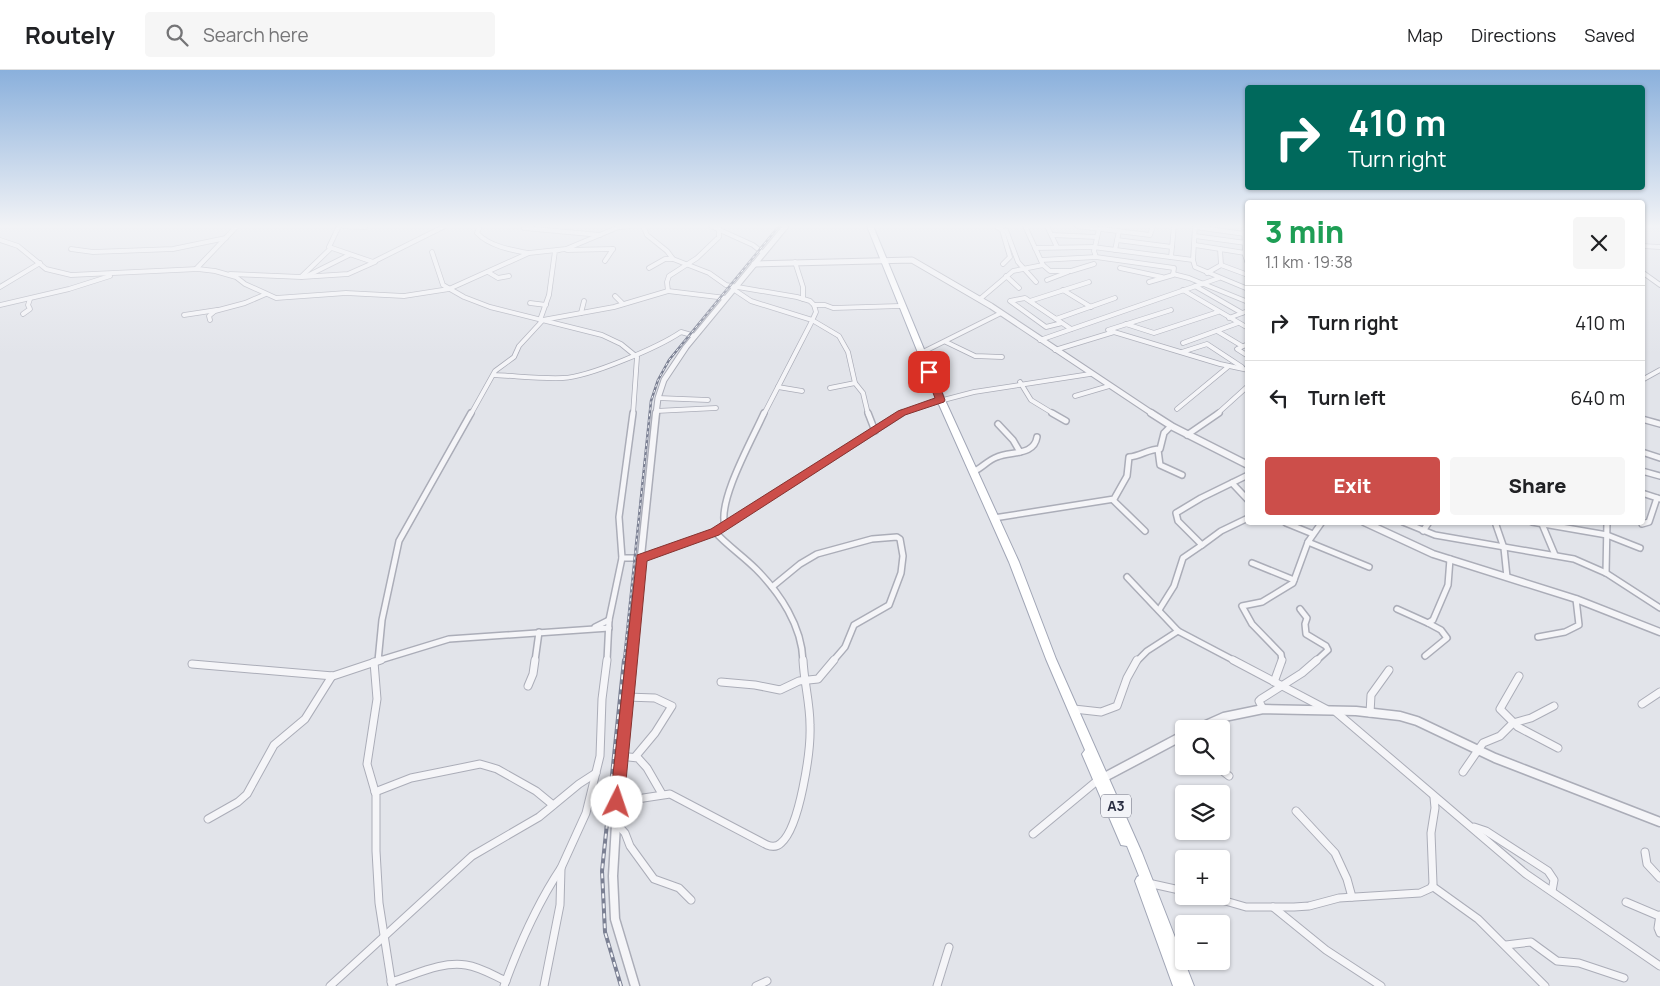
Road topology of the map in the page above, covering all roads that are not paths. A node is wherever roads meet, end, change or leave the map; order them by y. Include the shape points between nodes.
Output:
1 (30, 269) edge
2 (46, 269) edge
3 (196, 269) joint
4 (311, 269) edge
5 (320, 269) edge
6 (363, 269) edge
7 (438, 269) edge
8 (495, 269) edge
9 (552, 269) edge
10 (680, 269) edge
11 (698, 269) edge
12 (750, 269) edge
13 (797, 269) edge
14 (886, 269) edge
15 (887, 269) edge
16 (927, 269) edge
17 (1020, 269) edge
18 (1025, 269) edge
19 (1048, 269) edge
20 (1078, 269) edge
21 (1122, 269) edge
22 (1174, 269) edge
23 (1198, 269) edge
24 (1214, 269) edge
25 (1233, 269) edge
26 (1071, 271) junction
27 (488, 272) junction
28 (120, 273) junction
29 (1207, 273) junction
30 (227, 274) junction
31 (1173, 274) junction
32 (1245, 274) edge
33 (1645, 274) edge
34 (304, 276) junction
35 (509, 276) dead end
36 (1006, 276) junction
37 (1165, 278) junction
38 (1219, 278) junction
39 (1047, 280) dead end
40 (1036, 282) dead end
41 (1089, 282) dead end
42 (1149, 282) dead end
43 (1203, 283) junction
44 (1660, 285) edge
45 (1195, 286) junction
46 (0, 287) edge
47 (1019, 288) dead end
48 (1245, 288) edge
49 (449, 289) junction
50 (733, 289) junction
51 (1063, 290) junction
52 (1183, 290) junction
53 (668, 291) junction
54 (266, 294) junction
55 (615, 296) dead end
56 (726, 298) junction
57 (803, 298) junction
58 (978, 298) junction
59 (1115, 298) dead end
60 (30, 299) junction
61 (1030, 301) junction
62 (1245, 301) edge
63 (584, 302) dead end
64 (12, 303) junction
65 (530, 303) dead end
66 (623, 304) junction
67 (546, 305) junction
68 (814, 305) junction
69 (0, 306) edge
70 (900, 306) junction
71 (1091, 307) junction
72 (222, 309) junction
73 (0, 310) edge
74 (1171, 310) dead end
75 (1218, 312) junction
76 (581, 313) junction
77 (1001, 313) junction
78 (23, 314) dead end
79 (184, 315) dead end
80 (1229, 318) junction
81 (1056, 319) junction
82 (210, 320) dead end
83 (541, 320) junction
84 (812, 320) junction
85 (1062, 322) junction
86 (1238, 323) junction
87 (1126, 324) junction
88 (1245, 326) edge
89 (911, 328) junction
90 (1071, 329) junction
91 (1217, 331) junction
92 (696, 336) junction
93 (1196, 339) junction
94 (1040, 340) junction
95 (946, 342) junction
96 (1184, 343) dead end
97 (1203, 344) junction
98 (1245, 345) edge
99 (1242, 346) junction
100 (919, 349) junction
101 (1054, 349) junction
102 (1180, 352) junction
103 (1245, 354) edge
104 (635, 355) junction
105 (1002, 357) dead end
106 (1229, 366) junction
107 (1245, 369) edge
108 (1245, 370) edge
109 (1660, 370) edge
110 (494, 374) junction
111 (1090, 374) junction
112 (1645, 378) edge
113 (1020, 382) junction
114 (855, 383) junction
115 (1108, 386) junction
116 (778, 387) junction
117 (830, 388) dead end
118 (1245, 389) edge
119 (802, 391) dead end
120 (1075, 396) dead end
121 (658, 398) junction
122 (708, 400) dead end
123 (939, 400) junction
124 (716, 408) dead end
125 (1177, 409) dead end
126 (656, 411) junction
127 (1645, 420) edge
128 (1066, 421) dead end
129 (998, 424) dead end
130 (1660, 424) edge
131 (1171, 426) junction
132 (875, 430) junction
133 (1187, 435) junction
134 (1037, 438) dead end
135 (1158, 450) junction
136 (1020, 452) junction
137 (1645, 453) edge
138 (1660, 458) edge
139 (1245, 464) edge
140 (973, 472) junction
141 (1645, 472) edge
142 (1182, 474) dead end
143 (1245, 476) edge
144 (1660, 476) edge
145 (1232, 483) junction
146 (1645, 494) edge
147 (1245, 497) edge
148 (1658, 498) edge
149 (1112, 500) junction
150 (994, 518) junction
151 (1245, 519) edge
152 (1645, 523) edge
153 (1291, 525) edge
154 (1320, 525) edge
155 (1371, 525) edge
156 (1410, 525) edge
157 (1426, 525) edge
158 (1496, 525) edge
159 (1542, 525) edge
160 (1548, 525) edge
161 (1606, 525) edge
162 (725, 526) junction
163 (1144, 531) dead end
164 (1423, 531) junction
165 (715, 532) junction
166 (1313, 534) junction
167 (1607, 535) junction
168 (1308, 542) junction
169 (1202, 545) junction
170 (1504, 548) junction
171 (1640, 548) dead end
172 (1555, 555) junction
173 (622, 558) junction
174 (641, 558) junction
175 (1450, 559) junction
176 (1252, 563) dead end
177 (1369, 568) dead end
178 (1606, 572) junction
179 (1126, 577) dead end
180 (1507, 577) junction
181 (1294, 580) junction
182 (772, 587) junction
183 (1576, 599) junction
184 (1660, 608) edge
185 (1032, 609) junction
186 (1300, 609) dead end
187 (1397, 609) dead end
188 (1159, 610) junction
189 (609, 620) junction
190 (1428, 623) junction
191 (595, 628) junction
192 (609, 628) junction
193 (1178, 631) junction
194 (539, 632) junction
195 (1660, 632) edge
196 (1538, 637) dead end
197 (1426, 656) dead end
198 (376, 661) junction
199 (192, 664) dead end
200 (1389, 670) dead end
201 (332, 676) junction
202 (1519, 676) dead end
203 (721, 682) dead end
204 (806, 682) junction
205 (1274, 682) junction
206 (528, 686) dead end
207 (1283, 686) junction
208 (1660, 692) edge
209 (627, 697) junction
210 (1642, 704) dead end
211 (1554, 706) dead end
212 (1073, 709) junction
213 (1263, 710) junction
214 (1332, 712) junction
215 (1370, 713) junction
216 (1217, 720) edge
217 (1513, 723) junction
218 (1175, 740) edge
219 (1558, 748) dead end
220 (1477, 749) junction
221 (620, 756) junction
222 (635, 757) junction
223 (1462, 772) dead end
224 (596, 773) junction
225 (1101, 779) junction
226 (375, 792) junction
227 (662, 794) junction
228 (1434, 797) junction
229 (617, 802) junction
230 (553, 805) junction
231 (1296, 812) dead end
232 (208, 819) dead end
233 (1660, 822) edge
234 (616, 823) junction
235 (1472, 826) junction
236 (1033, 834) dead end
237 (1645, 852) dead end
238 (561, 868) junction
239 (1660, 878) edge
240 (1148, 883) junction
241 (1432, 886) junction
242 (1175, 889) edge
243 (1552, 891) junction
244 (1352, 897) junction
245 (691, 900) dead end
246 (1230, 902) edge
247 (1626, 902) dead end
248 (1272, 906) junction
249 (1660, 916) edge
250 (1660, 933) edge
251 (385, 935) junction
252 (1506, 945) junction
253 (949, 947) dead end
254 (1660, 966) edge
255 (1624, 978) dead end
256 (766, 982) dead end
257 (505, 983) edge
258 (391, 984) edge
259 (330, 986) edge
260 (544, 986) edge
261 (635, 986) edge
262 (756, 986) edge
263 (937, 986) edge
264 (1180, 986) edge
265 (1187, 986) edge
266 (1381, 986) edge
267 (1545, 986) edge

1 - 46 street
2 - 28 street via 71,275
3 - 28 street
3 - 30 street
4 - 34 street
5 - 34 street
6 - 34 street via 344,276
7 - 49 street via 442,286
8 - 27 street
9 - 67 street
10 - 53 street via 669,276
11 - 50 street
12 - 50 street
13 - 57 street
14 - 70 main road, A3
15 - 89 main road, A3
16 - 58 street
17 - 36 street
18 - 40 street
19 - 26 street
20 - 26 street
21 - 37 street
22 - 31 street
23 - 29 street
24 - 29 street
25 - 32 street
26 - 39 street
27 - 35 street via 498,278
27 - 49 street
28 - 60 street
29 - 38 street
30 - 34 street
30 - 54 street
31 - 37 street
31 - 43 street
33 - 44 street
36 - 47 street
36 - 58 street via 989,294
37 - 42 street
38 - 43 street
38 - 48 street
41 - 51 street
43 - 45 street
43 - 62 street
45 - 52 street
45 - 80 street via 1243,312
49 - 54 street via 394,297 346,293 285,299
49 - 83 street via 468,299
50 - 56 street
50 - 57 street
50 - 84 street via 751,302
51 - 61 street
51 - 71 street
52 - 75 street
52 - 90 street
53 - 56 street
53 - 66 street
54 - 72 street
55 - 66 street
56 - 92 street
57 - 68 street
58 - 77 street
59 - 71 street
60 - 64 street
60 - 78 street via 30,309
61 - 81 street
61 - 85 street via 1021,297 1010,301 1046,328
63 - 76 street
64 - 69 street
64 - 73 street
65 - 67 street
66 - 76 street
67 - 83 street
68 - 70 street via 836,308
68 - 84 street via 816,312
70 - 89 main road, A3
71 - 81 street
72 - 79 street
72 - 82 street via 209,316
74 - 87 street
75 - 80 street
75 - 87 street via 1154,333
76 - 83 street
77 - 94 street
77 - 95 street
80 - 86 street
81 - 85 street
83 - 104 street via 608,337
83 - 110 street via 539,327 519,346 514,357
84 - 114 street via 839,336 848,352
84 - 116 street
85 - 90 street
86 - 88 street
86 - 91 street
87 - 101 street
89 - 100 main road, A3
90 - 94 street
91 - 93 street
91 - 99 street
92 - 104 street via 681,332
92 - 121 street via 664,380
93 - 96 street
93 - 97 street
94 - 101 street
95 - 100 street
95 - 105 street via 975,356
97 - 102 street
97 - 107 street
98 - 99 street
99 - 103 street via 1238,349
100 - 123 main road, A3
101 - 102 street via 1114,332
101 - 111 street
102 - 106 street
104 - 110 street via 574,377
104 - 173 street via 634,406 619,517
106 - 108 street
106 - 125 street
109 - 112 street
110 - 198 street via 399,541
111 - 113 street
111 - 115 street
113 - 123 street
113 - 128 street via 1031,400
114 - 117 street
114 - 132 street via 863,393
115 - 120 street
115 - 131 street
116 - 119 street
116 - 162 street via 730,487 722,517
118 - 133 street via 1214,417
121 - 122 street
121 - 126 street
123 - 132 street via 905,411
123 - 140 main road, A3
123 - 185 main road, A3
124 - 126 street
126 - 174 street
127 - 130 street
129 - 136 street
131 - 133 street
131 - 135 street via 1164,433
132 - 162 street
133 - 139 street
134 - 136 street via 1034,447
135 - 142 street via 1160,465
135 - 149 street via 1148,449 1138,456 1129,457 1127,476
136 - 140 street via 994,458
137 - 138 street
140 - 150 main road, A3
141 - 144 street
143 - 145 street
145 - 147 street
145 - 169 street via 1176,514 1178,521
146 - 148 street
148 - 152 street via 1649,522
149 - 150 street
149 - 163 street
150 - 185 main road, A3
151 - 169 street
153 - 166 street
154 - 166 street
155 - 175 street
156 - 164 street
157 - 164 street
158 - 170 street
159 - 172 street
160 - 167 street
161 - 167 street
162 - 165 street
164 - 170 street
165 - 174 street
165 - 182 street via 730,550 746,560
166 - 168 street
167 - 171 street
167 - 178 street
168 - 177 street
168 - 181 street
169 - 188 street via 1183,558 1174,586
170 - 172 street
170 - 180 street
172 - 178 street via 1579,560
173 - 174 street
173 - 189 street
174 - 209 street
175 - 180 street
175 - 190 street via 1443,600 1433,620
176 - 181 street
178 - 184 street
179 - 188 street
180 - 183 street
181 - 205 street via 1269,598 1242,606 1252,624 1283,658
182 - 204 street via 800,637
182 - 204 street via 817,554 872,539 897,537 904,548 903,564 889,605 854,625 844,647 826,672 818,680
183 - 195 street
183 - 196 street via 1578,625 1574,629
185 - 212 main road, A3
185 - 225 main road, A3 via 1046,659
186 - 207 street via 1308,618 1306,634 1328,650
187 - 190 street
188 - 193 street
189 - 191 street
189 - 192 street
190 - 197 street via 1441,630 1447,638
191 - 192 street
191 - 194 street
192 - 224 street
193 - 205 street
193 - 212 street via 1138,659 1113,709 1104,712
194 - 198 street via 440,641
194 - 206 street via 533,674
198 - 201 street
198 - 226 street via 377,699 368,750
199 - 201 street
200 - 215 street via 1370,698
201 - 232 street via 305,719 274,745 247,794
202 - 217 street via 1500,709
203 - 204 street via 780,690 799,681
204 - 227 street via 811,712 808,756 800,799 782,844 766,845 676,796
205 - 207 street
207 - 213 street via 1259,701
207 - 214 street
208 - 210 street
209 - 221 street
209 - 222 street via 652,697 672,706 655,734
211 - 217 street
212 - 225 main road, A3
213 - 214 street
213 - 216 street via 1242,712
214 - 215 street
214 - 228 street
215 - 220 street via 1417,721
217 - 219 street
217 - 220 street via 1500,736
218 - 225 street
220 - 223 street
220 - 233 street
221 - 222 street
221 - 229 street
222 - 227 street via 647,768
224 - 230 street
224 - 238 street via 586,813
225 - 236 street
225 - 240 main road, A3
225 - 264 main road, A3
226 - 230 street via 411,778 480,764 536,791
226 - 251 street via 377,880
227 - 229 street
228 - 235 street
228 - 241 street
229 - 234 street
230 - 251 street via 526,826 472,856
231 - 244 street via 1336,853
234 - 245 street via 654,879 679,888
234 - 261 street via 615,919
235 - 243 street via 1526,874
235 - 243 street via 1486,831 1548,871 1554,880
237 - 239 street via 1647,864
238 - 257 street via 547,889
238 - 260 street via 560,905
240 - 242 street
240 - 265 main road, A3
241 - 244 street via 1420,893
241 - 252 street via 1455,900
243 - 254 street
244 - 248 street via 1325,900 1309,906
246 - 248 street via 1246,906
247 - 249 street
248 - 266 street via 1326,950
249 - 250 street
251 - 258 street
251 - 259 street
252 - 255 street via 1531,942 1557,960 1579,962
252 - 267 street
253 - 263 street
256 - 262 street
257 - 258 street via 482,969 451,965

